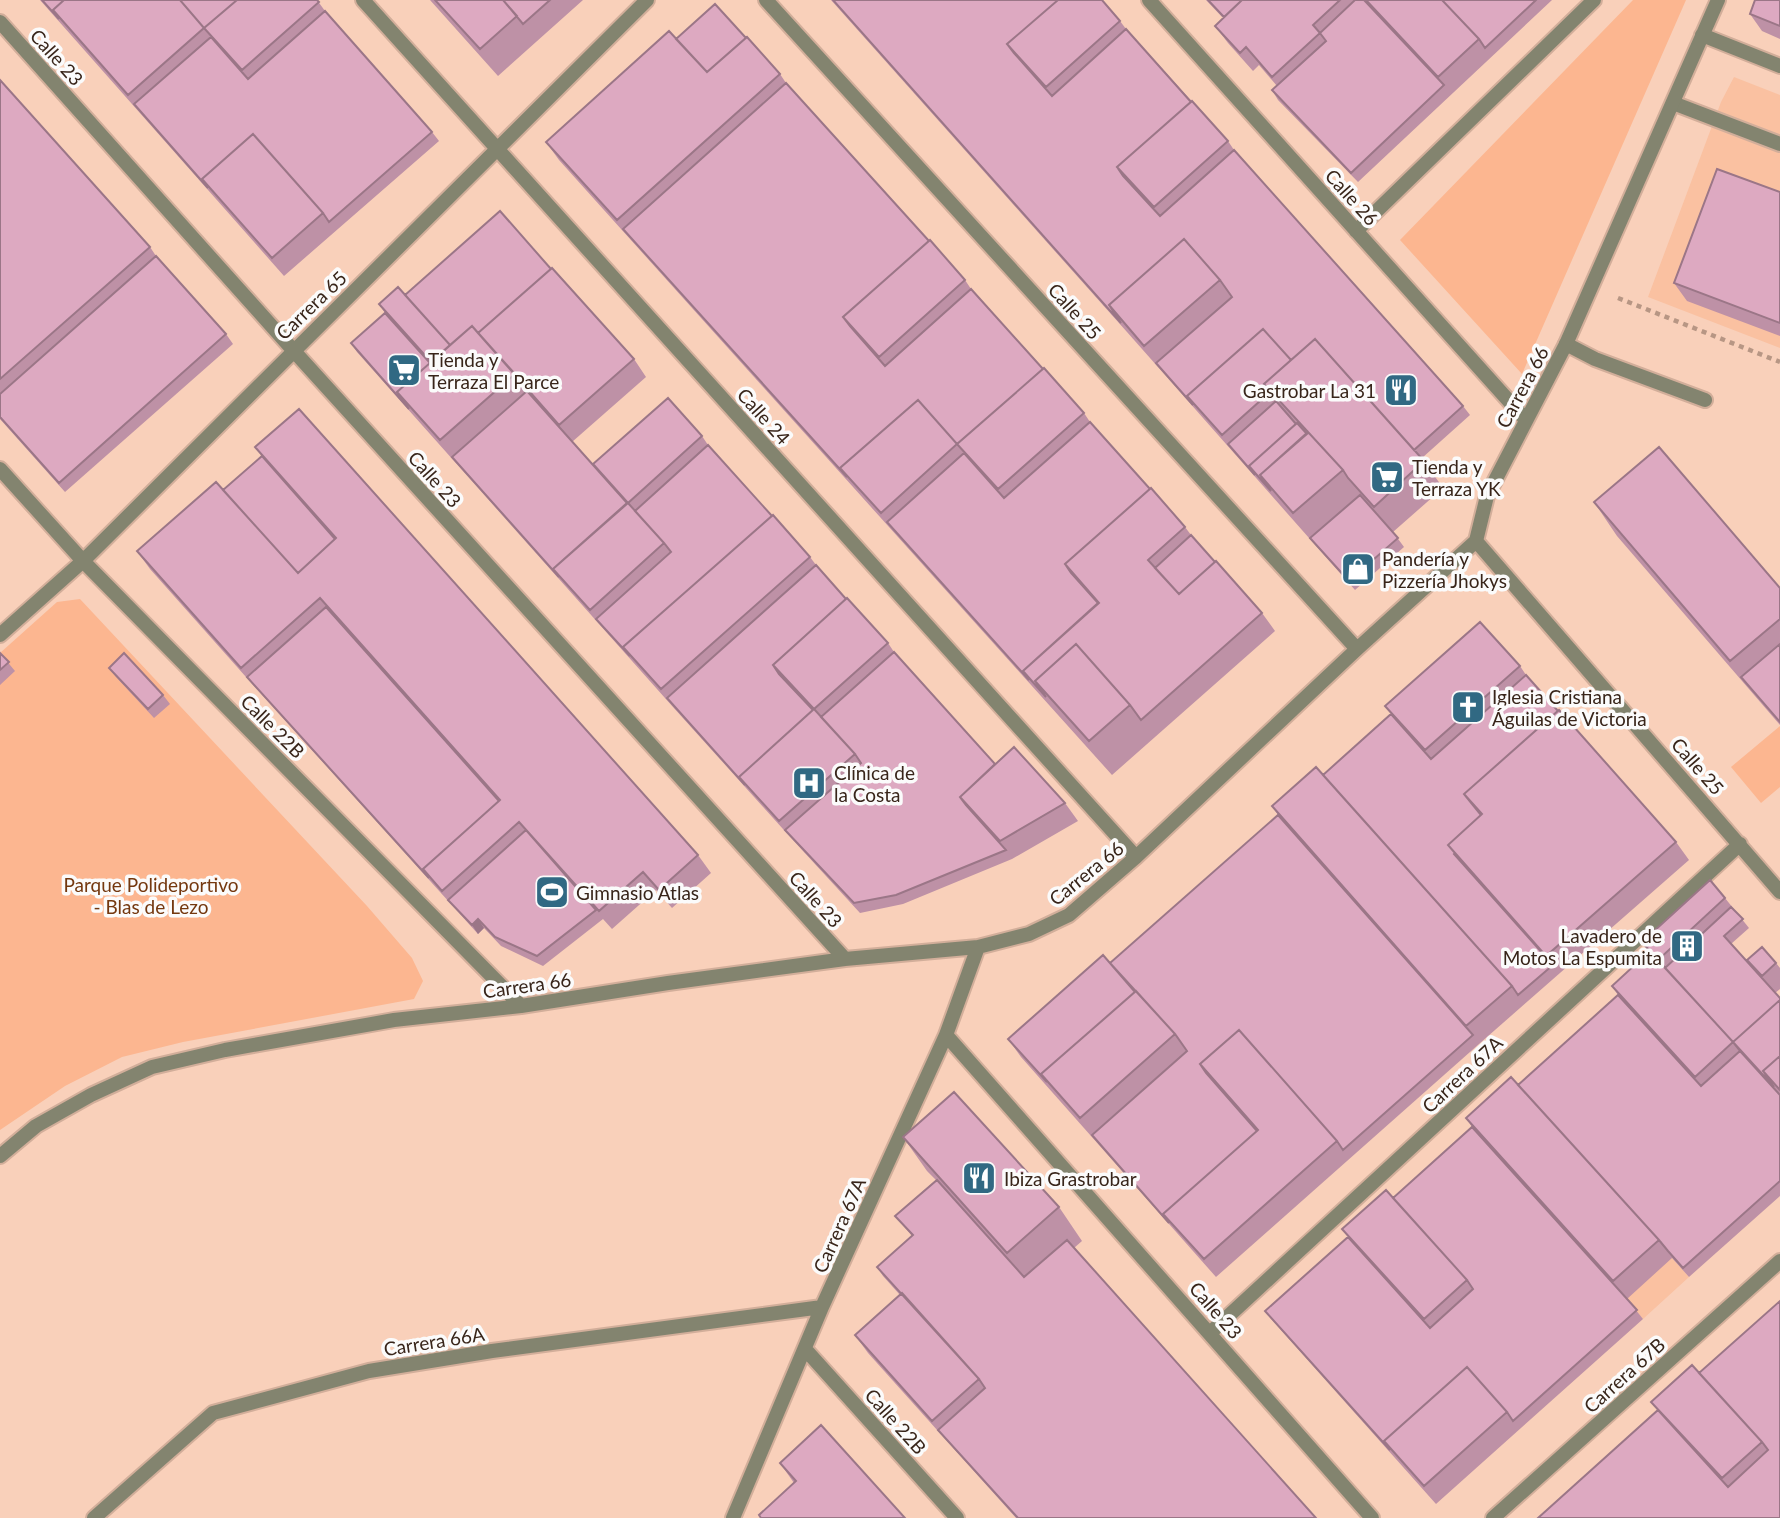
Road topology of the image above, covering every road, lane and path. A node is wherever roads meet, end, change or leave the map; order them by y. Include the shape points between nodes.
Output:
1 (363, 0) edge
2 (647, 0) edge
3 (766, 0) edge
4 (1149, 0) edge
5 (1594, 0) edge
6 (1718, 0) edge
7 (0, 22) edge
8 (1702, 35) junction
9 (1780, 66) edge
10 (1673, 103) junction
11 (1780, 144) edge
12 (498, 149) junction
13 (1356, 231) junction
14 (1591, 288) junction
15 (1566, 344) junction
16 (293, 350) junction
17 (1780, 362) edge
18 (1705, 400) dead end
19 (1526, 420) junction
20 (0, 469) edge
21 (1476, 541) junction
22 (83, 561) junction
23 (0, 635) edge
24 (1357, 649) junction
25 (1740, 844) junction
26 (1136, 857) junction
27 (1780, 892) edge
28 (978, 947) junction
29 (845, 960) junction
30 (522, 1006) junction
31 (946, 1035) junction
32 (0, 1156) edge
33 (1780, 1261) edge
34 (822, 1307) junction
35 (1210, 1333) junction
36 (805, 1349) junction
37 (94, 1518) edge
38 (733, 1518) edge
39 (957, 1518) edge
40 (1372, 1518) edge
41 (1493, 1518) edge

1 - 12 street, Calle 24
2 - 12 street, Carrera 65
3 - 24 street, Calle 25
4 - 13 street, Calle 26
5 - 13 street
6 - 8 street, Carrera 66
7 - 16 street, Calle 23
8 - 9 street
8 - 10 street, Carrera 66
10 - 11 street
10 - 14 street, Carrera 66
12 - 16 street, Carrera 65
12 - 26 street, Calle 24
13 - 19 street, Calle 26
14 - 15 street, Carrera 66
14 - 17 path
15 - 18 street
15 - 19 street, Carrera 66
16 - 22 street, Carrera 65
16 - 29 street, Calle 23
19 - 21 street, Carrera 66 via 1487,496
20 - 22 street, Calle 22B
21 - 24 street, Carrera 66
21 - 25 street, Calle 25
22 - 23 street, Carrera 65
22 - 30 street, Calle 22B
24 - 26 street, Carrera 66
25 - 27 street, Calle 25
25 - 35 street, Carrera 67A
26 - 28 street, Carrera 66 via 1069,915 1029,934
28 - 29 street, Carrera 66
28 - 31 street, Carrera 67A
29 - 30 street, Carrera 66
30 - 32 street, Carrera 66 via 394,1020 152,1067 36,1126
31 - 34 street, Carrera 67A
31 - 35 street, Calle 23
33 - 41 street, Carrera 67B
34 - 36 street, Carrera 67A
34 - 37 street, Carrera 66A via 369,1371 213,1413
35 - 40 street, Calle 23
36 - 38 street, Carrera 67A
36 - 39 street, Calle 22B

